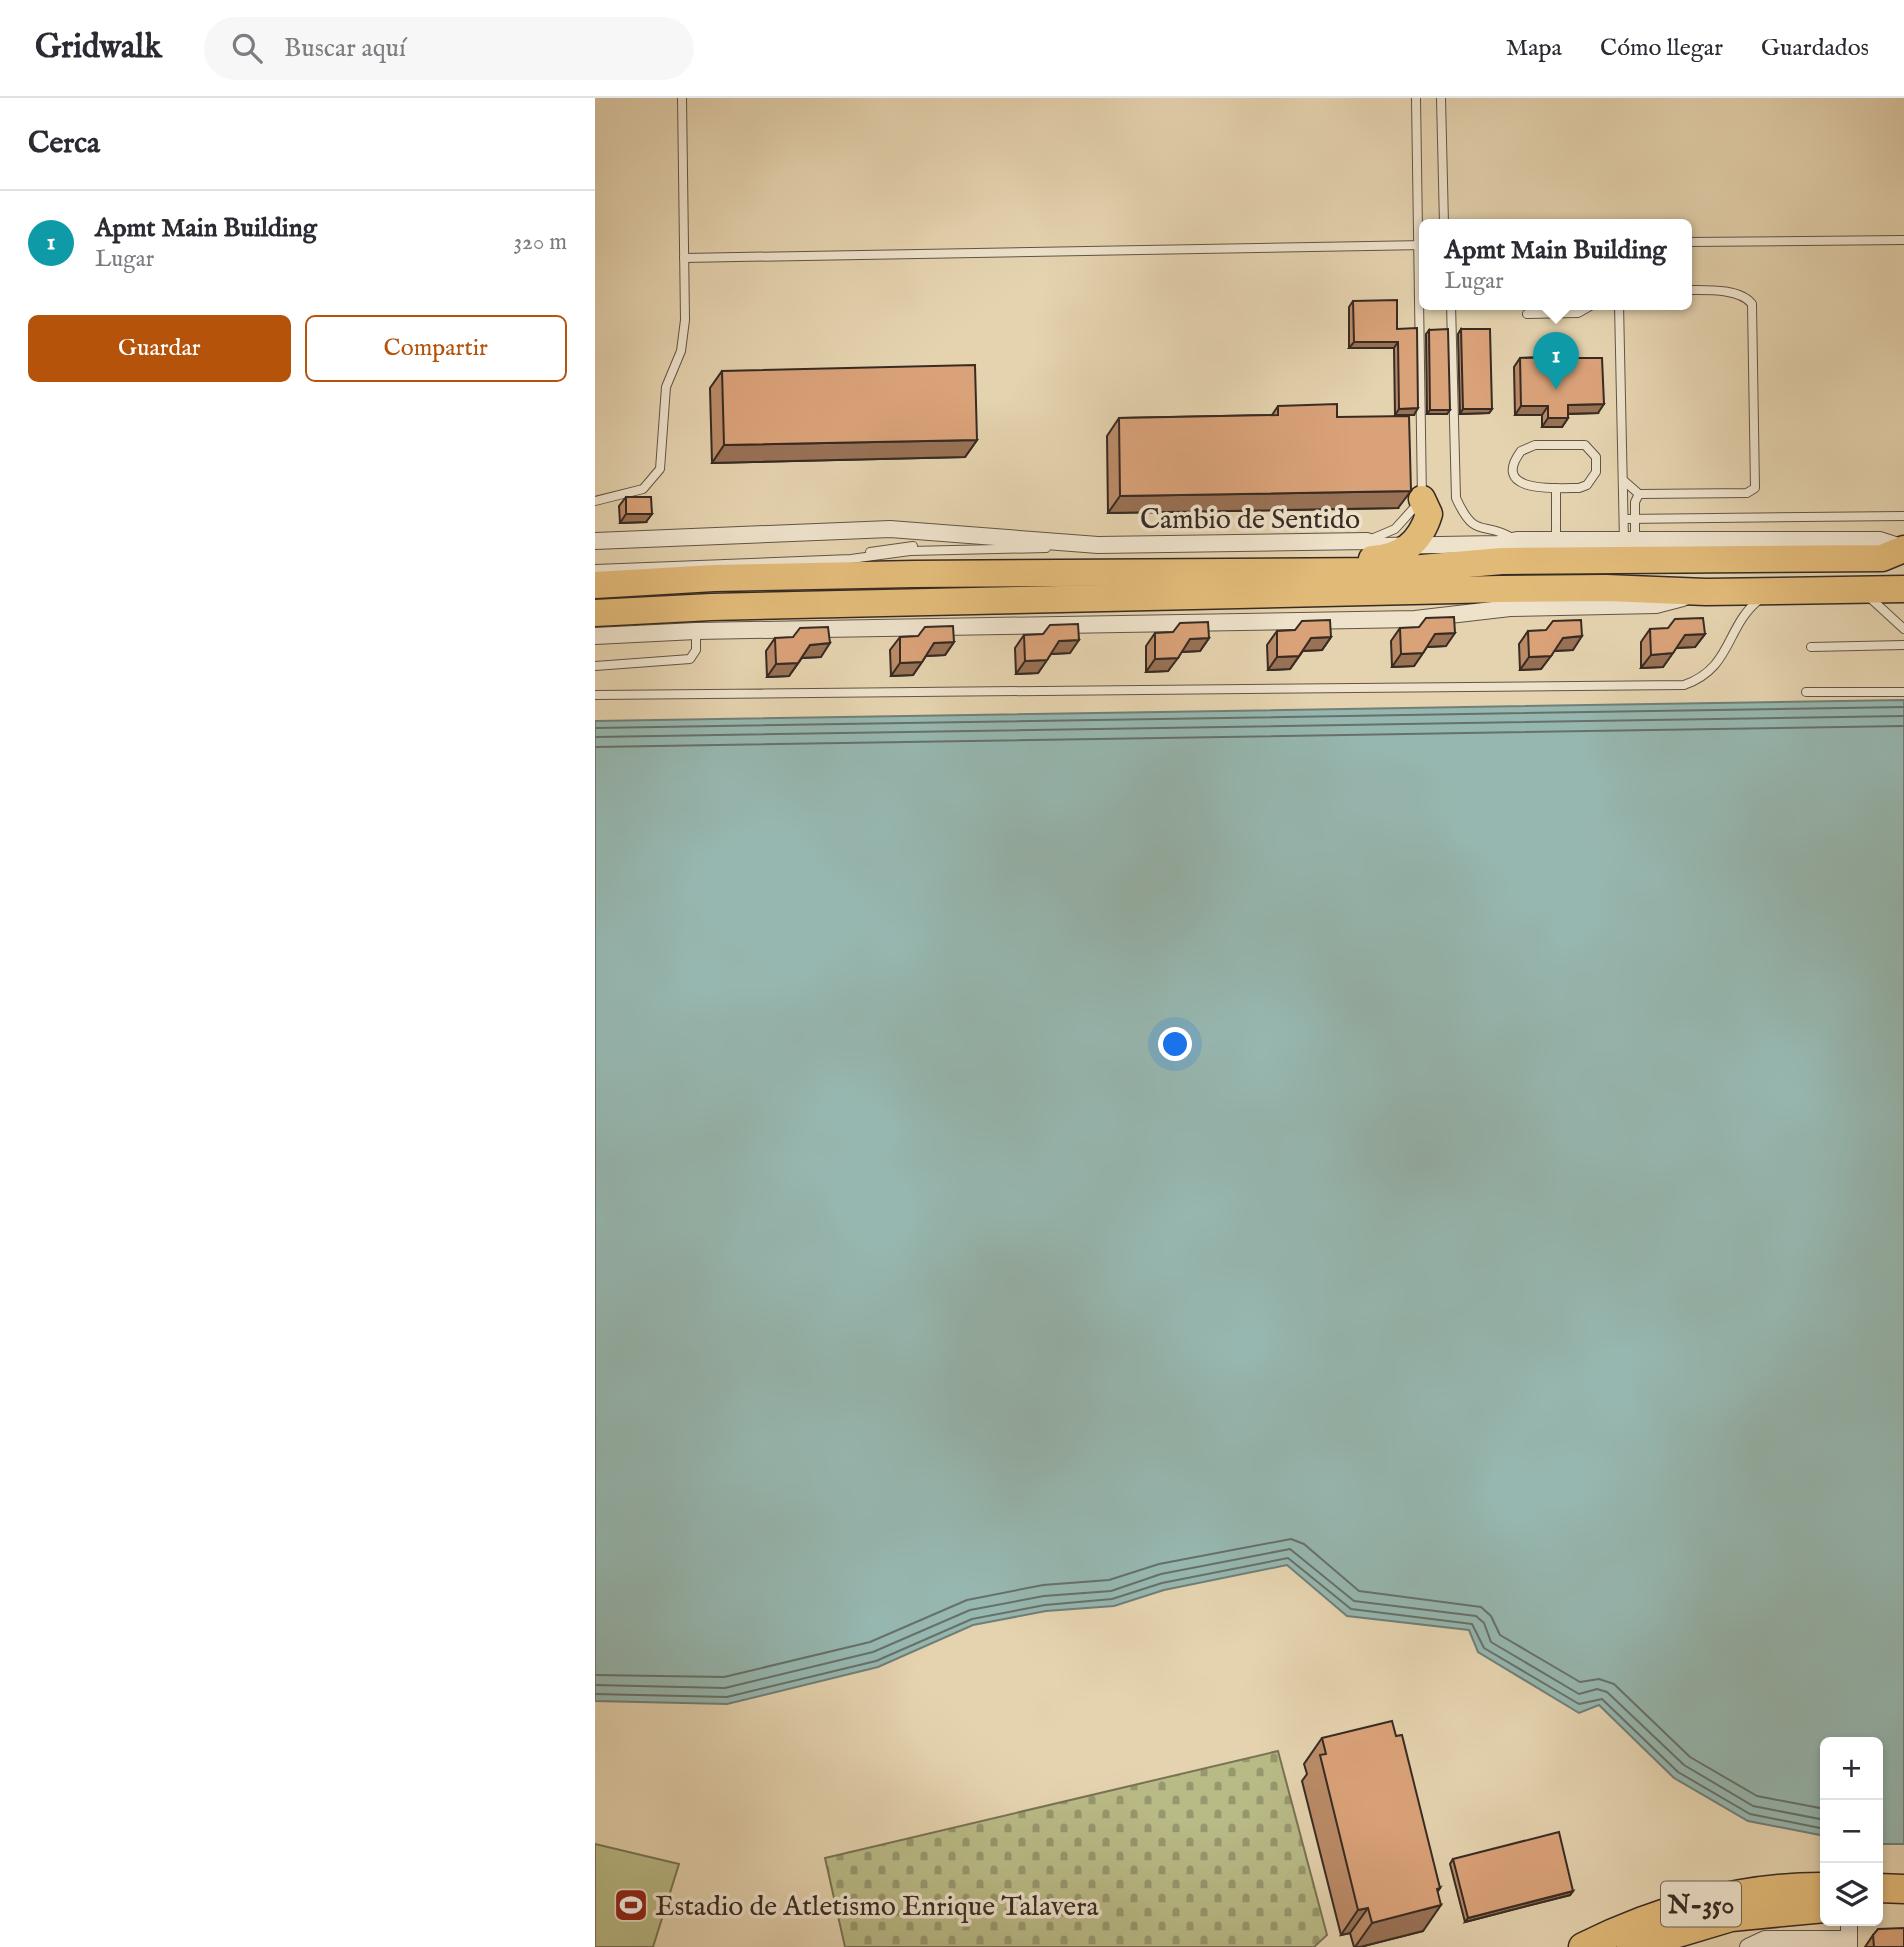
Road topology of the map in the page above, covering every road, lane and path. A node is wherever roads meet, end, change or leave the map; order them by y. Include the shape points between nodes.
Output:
1 (682, 98) edge
2 (1416, 98) edge
3 (1441, 98) edge
4 (1421, 219) edge
5 (1444, 219) edge
6 (1904, 240) edge
7 (1692, 242) edge
8 (1419, 245) edge
9 (684, 258) junction
10 (1692, 290) edge
11 (1422, 310) edge
12 (1451, 310) edge
13 (1583, 310) edge
14 (1619, 310) edge
15 (1527, 314) dead end
16 (1623, 480) junction
17 (1556, 488) junction
18 (1639, 494) junction
19 (1422, 499) junction
20 (595, 501) edge
21 (1904, 516) edge
22 (1624, 519) junction
23 (1635, 519) junction
24 (1517, 540) junction
25 (595, 541) edge
26 (1367, 541) junction
27 (1556, 541) junction
28 (1629, 541) junction
29 (1098, 545) junction
30 (1411, 545) junction
31 (1904, 548) edge
32 (595, 569) edge
33 (1227, 572) junction
34 (595, 585) edge
35 (1904, 589) edge
36 (1861, 590) junction
37 (1791, 591) junction
38 (1706, 592) junction
39 (595, 613) edge
40 (1904, 629) edge
41 (696, 631) junction
42 (595, 636) edge
43 (1904, 645) edge
44 (1811, 647) dead end
45 (595, 666) edge
46 (1806, 692) dead end
47 (1904, 692) edge
48 (595, 695) edge
49 (1820, 1887) edge
50 (1883, 1888) edge
51 (1904, 1889) edge
52 (1820, 1908) edge
53 (1883, 1908) edge
54 (1904, 1908) edge
55 (1849, 1943) edge
56 (1583, 1947) edge
57 (1631, 1947) edge
58 (1748, 1947) edge

1 - 9 lane
2 - 4 lane
3 - 5 lane
6 - 7 lane
8 - 9 lane
9 - 20 lane via 685,320 681,351 666,387 660,469 643,489
10 - 18 lane via 1743,297 1752,304 1755,488 1747,493
11 - 19 lane
12 - 24 lane via 1456,498 1471,524
13 - 15 lane
14 - 16 lane
16 - 18 lane
16 - 22 lane
17 - 17 lane via 1579,488 1593,479 1597,464 1592,450 1574,444 1535,445 1521,451 1514,471 1523,484
17 - 27 lane
18 - 23 lane
19 - 26 lane via 1395,528
19 - 30 main road via 1429,514 1420,537
21 - 23 lane
22 - 23 lane
22 - 28 lane
23 - 28 lane
24 - 27 street, Cambio de Sentido
24 - 30 street, Cambio de Sentido
25 - 29 street, Cambio de Sentido via 890,529
26 - 29 street, Cambio de Sentido
26 - 30 street, Cambio de Sentido via 1381,546
27 - 28 street, Cambio de Sentido
28 - 31 street, Cambio de Sentido via 1880,540
29 - 32 lane
30 - 33 main road via 1387,558 1273,560
31 - 33 main road via 1882,558 1502,561 1387,571
33 - 34 main road via 714,578
35 - 36 main road
36 - 37 main road
36 - 40 lane
37 - 38 main road
37 - 48 lane via 1761,598 1748,608 1713,670 1684,685
38 - 39 main road via 1500,589
38 - 41 street via 1657,605 1510,608 1415,619
41 - 42 street
41 - 45 lane via 696,650 689,659
43 - 44 lane
46 - 47 lane
49 - 56 highway, N-350 via 1762,1891 1695,1905 1644,1920
50 - 51 highway
52 - 57 highway, N-350 via 1731,1917
53 - 54 highway
55 - 58 street via 1765,1939

